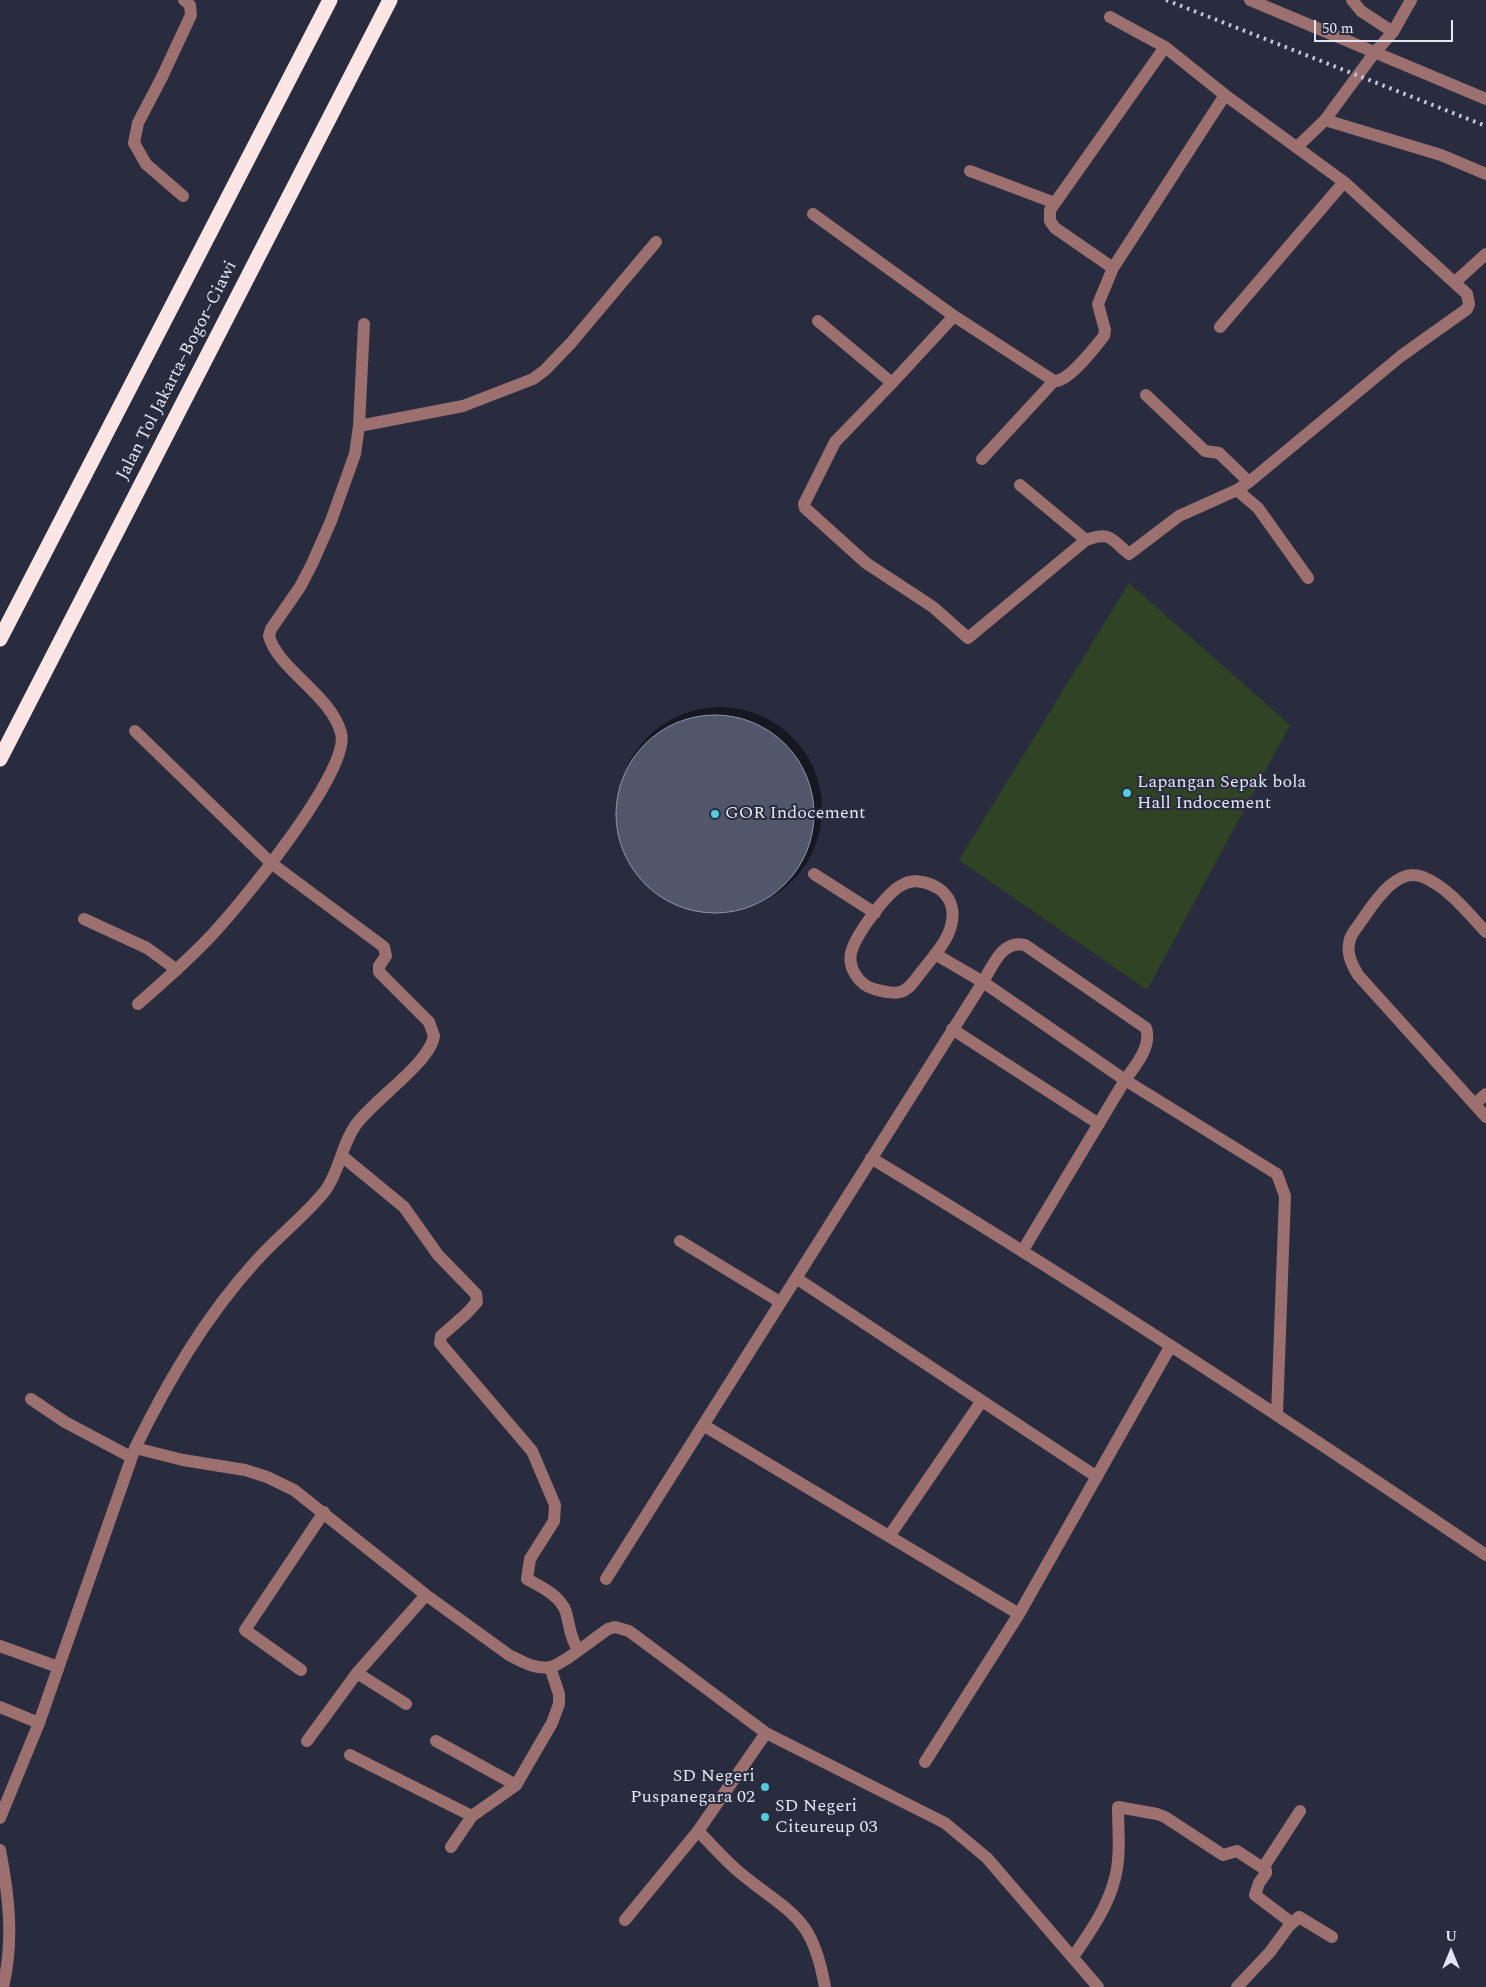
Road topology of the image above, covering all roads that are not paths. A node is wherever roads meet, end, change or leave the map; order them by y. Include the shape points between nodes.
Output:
1 (184, 0) edge
2 (330, 0) edge
3 (390, 0) edge
4 (1250, 0) edge
5 (1352, 0) edge
6 (1411, 0) edge
7 (1110, 17) dead end
8 (1393, 32) junction
9 (1165, 47) junction
10 (1375, 52) junction
11 (1225, 95) junction
12 (1486, 100) edge
13 (1325, 120) junction
14 (1297, 147) junction
15 (970, 171) dead end
16 (1486, 174) edge
17 (1344, 182) junction
18 (183, 196) dead end
19 (1055, 202) junction
20 (814, 214) dead end
21 (656, 242) dead end
22 (1486, 254) edge
23 (1114, 268) junction
24 (1455, 282) junction
25 (954, 316) junction
26 (818, 322) dead end
27 (364, 324) dead end
28 (1220, 327) dead end
29 (1054, 381) junction
30 (892, 383) junction
31 (1146, 395) dead end
32 (359, 426) junction
33 (982, 459) dead end
34 (1249, 482) junction
35 (1020, 485) dead end
36 (1237, 490) junction
37 (1086, 540) junction
38 (1308, 578) dead end
39 (0, 639) edge
40 (135, 731) dead end
41 (0, 759) edge
42 (271, 863) junction
43 (814, 874) dead end
44 (875, 913) junction
45 (84, 919) dead end
46 (1486, 932) edge
47 (935, 954) junction
48 (177, 970) junction
49 (982, 982) junction
50 (138, 1004) dead end
51 (952, 1029) junction
52 (1125, 1080) junction
53 (1486, 1094) edge
54 (1475, 1104) junction
55 (1486, 1117) edge
56 (1099, 1124) junction
57 (342, 1156) junction
58 (871, 1158) junction
59 (680, 1241) dead end
60 (1023, 1250) junction
61 (796, 1278) junction
62 (780, 1302) junction
63 (1170, 1346) junction
64 (31, 1399) dead end
65 (981, 1402) junction
66 (1277, 1414) junction
67 (703, 1425) junction
68 (133, 1452) junction
69 (1097, 1478) junction
70 (324, 1512) junction
71 (890, 1535) junction
72 (1486, 1555) edge
73 (606, 1579) dead end
74 (426, 1596) junction
75 (1019, 1614) junction
76 (0, 1646) edge
77 (578, 1650) junction
78 (58, 1667) junction
79 (550, 1667) junction
80 (301, 1670) dead end
81 (357, 1673) junction
82 (406, 1704) dead end
83 (0, 1707) edge
84 (39, 1723) junction
85 (766, 1733) junction
86 (307, 1741) dead end
87 (436, 1741) dead end
88 (350, 1755) dead end
89 (925, 1762) dead end
90 (516, 1785) junction
91 (1300, 1811) dead end
92 (472, 1816) junction
93 (0, 1818) edge
94 (698, 1832) junction
95 (451, 1846) dead end
96 (0, 1850) edge
97 (1263, 1868) junction
98 (625, 1920) dead end
99 (1292, 1923) junction
100 (1332, 1937) dead end
101 (1074, 1957) junction
102 (4, 1963) edge
103 (3, 1987) edge
104 (825, 1987) edge
105 (1098, 1987) edge
106 (1237, 1987) edge

1 - 18 street via 190,5 191,15 138,123 134,143 146,164
2 - 39 highway, Jalan Tol Jakarta–Bogor–Ciawi
3 - 41 highway, Jalan Tol Jakarta–Bogor–Ciawi
4 - 10 street
5 - 8 street via 1360,11
6 - 8 street
7 - 9 street
8 - 10 street
9 - 11 street
9 - 19 street
10 - 12 street
10 - 13 street
11 - 14 street
11 - 23 street
13 - 14 street
13 - 16 street via 1441,155
14 - 17 street
15 - 19 street
17 - 24 street
17 - 28 street
19 - 23 street via 1050,210 1050,221 1055,228
20 - 25 street
21 - 32 street via 571,343 533,379 463,406
22 - 24 street
23 - 29 street via 1098,304 1106,330 1104,336 1071,373
24 - 34 street via 1467,294 1467,310 1401,356
25 - 29 street
25 - 30 street
26 - 30 street
27 - 32 street
29 - 33 street
30 - 37 street via 835,442 804,501 806,508 866,563 933,607 968,638
31 - 34 street via 1205,450 1219,453
32 - 42 street via 355,454 331,521 300,587 271,629 270,636 280,655 326,705 336,721 343,738 341,754 320,794
34 - 36 street
35 - 37 street
36 - 37 street via 1179,516 1129,554 1107,535
36 - 38 street via 1258,508
40 - 42 street
42 - 48 street via 228,917
42 - 57 street via 384,947 386,956 379,972 429,1022 434,1032 434,1040 424,1055 371,1105 353,1128
43 - 44 street
44 - 47 street via 903,884 921,881 938,886 952,906 951,927
44 - 47 street via 851,952 854,973 866,985 873,989 902,992
45 - 48 street via 147,948
46 - 54 street via 1450,894 1423,876 1412,875 1400,879 1383,893 1350,938 1348,951 1358,975
47 - 49 street
48 - 50 street
49 - 51 street
49 - 52 street
49 - 52 street via 1006,946 1015,943 1025,945 1146,1028 1147,1044
51 - 56 street
51 - 58 street
52 - 56 street
52 - 66 street via 1277,1174 1282,1182 1285,1196
53 - 54 street
54 - 55 street
56 - 60 street
57 - 68 street via 324,1192 255,1262 200,1332 165,1387
57 - 77 street via 404,1207 438,1255 476,1294 477,1302 441,1336 440,1344 532,1451 555,1504 554,1521 530,1559 527,1579 557,1599 565,1611 567,1625
58 - 60 street
58 - 61 street
59 - 62 street
60 - 63 street
61 - 62 street
61 - 65 street
62 - 67 street
63 - 66 street
63 - 69 street
64 - 68 street via 65,1422
65 - 69 street
65 - 71 street
66 - 72 street
67 - 71 street
67 - 73 street
68 - 70 street via 267,1477 294,1490
68 - 78 street
69 - 75 street
70 - 74 street
70 - 80 street via 244,1630
71 - 75 street
74 - 79 street via 509,1655 536,1667
74 - 81 street
75 - 89 street
76 - 78 street
77 - 79 street
77 - 85 street via 608,1629 615,1627 629,1631
78 - 84 street
79 - 90 street via 559,1694 558,1712
81 - 82 street
81 - 86 street
83 - 84 street
84 - 93 street
85 - 94 street
85 - 101 street via 945,1823 987,1858
87 - 90 street
88 - 92 street
90 - 92 street
91 - 97 street
92 - 95 street
94 - 98 street
94 - 104 street via 738,1871 794,1912 812,1937
96 - 102 street via 9,1905
97 - 99 street via 1266,1873 1254,1895
97 - 101 street via 1237,1851 1223,1855 1178,1824 1157,1814 1118,1807 1118,1854 1113,1885 1096,1923
99 - 100 street via 1299,1917 1303,1918
99 - 106 street
101 - 105 street
102 - 103 street

